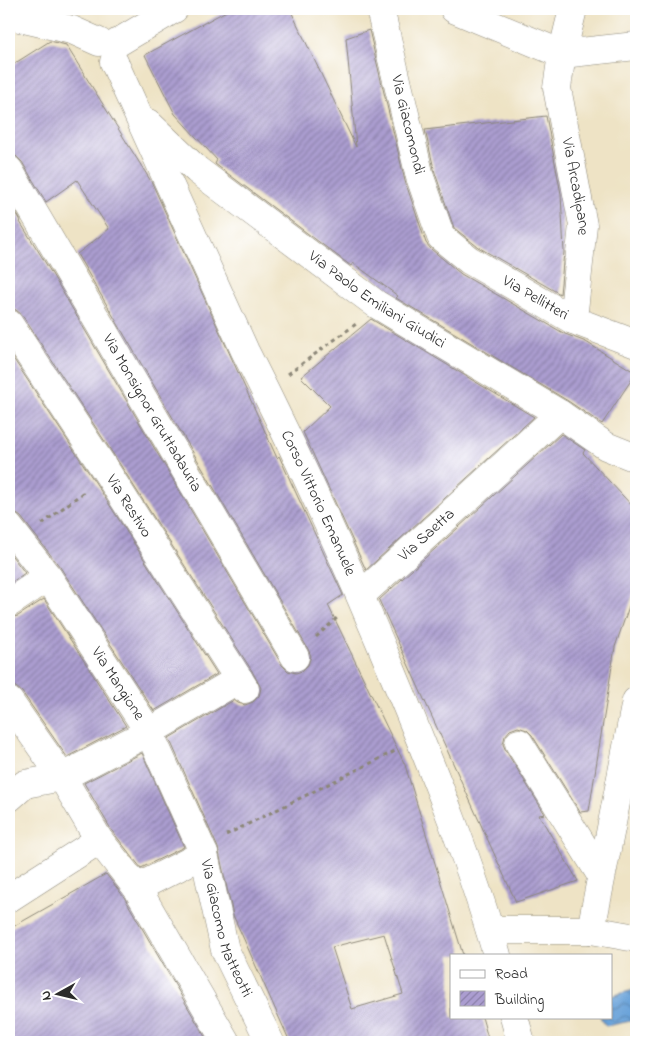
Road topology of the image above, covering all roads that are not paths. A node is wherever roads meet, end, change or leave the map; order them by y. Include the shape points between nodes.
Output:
1 (174, 9) edge
2 (380, 9) edge
3 (454, 9) edge
4 (572, 9) edge
5 (17, 19) edge
6 (636, 46) edge
7 (110, 49) junction
8 (562, 54) junction
9 (138, 114) junction
10 (9, 170) edge
11 (441, 237) joint
12 (573, 320) junction
13 (9, 324) edge
14 (636, 344) edge
15 (560, 414) junction
16 (636, 458) edge
17 (14, 534) edge
18 (48, 577) junction
19 (361, 595) junction
20 (9, 603) edge
21 (295, 657) road end
22 (636, 700) edge
23 (9, 701) edge
24 (149, 732) junction
25 (519, 743) dead end
26 (62, 777) junction
27 (14, 787) edge
28 (99, 840) junction
29 (202, 851) junction
30 (601, 875) junction
31 (137, 888) junction
32 (9, 898) edge
33 (591, 930) junction
34 (636, 938) edge
35 (493, 942) edge
36 (514, 1018) edge
37 (242, 1040) edge
38 (521, 1042) edge

1 - 7 street
2 - 11 street, Via Giacomondi via 420,177
3 - 8 street
4 - 8 street, Via Arcadipane
5 - 7 street via 72,30
6 - 8 street
7 - 9 street, Corso Vittorio Emanuele
8 - 12 street, Via Arcadipane via 557,88 583,225
9 - 15 street, Via Paolo Emiliani Giudici via 197,170 376,304
9 - 19 street, Corso Vittorio Emanuele via 245,351
10 - 21 street, Via Monsignor Gruttadauria
11 - 12 street, Via Pellitteri via 469,260
12 - 14 street, Via Pellitteri
13 - 24 street, Via Restivo via 242,684
15 - 16 street, Via Paolo Emiliani Giudici via 606,446
15 - 19 street, Via Saetta
17 - 18 street, Via Mangione
18 - 20 street
18 - 24 street, Via Mangione
19 - 35 street, Corso Vittorio Emanuele via 420,738
22 - 30 street
23 - 26 street, Via Giacomo Matteotti
24 - 26 street
24 - 29 street, Via Mangione
25 - 30 street
26 - 27 street
26 - 28 street, Via Giacomo Matteotti
28 - 31 street, Via Giacomo Matteotti
28 - 32 street
29 - 31 street, Via Giacomo Matteotti
29 - 37 street, Via Giacomo Matteotti
30 - 33 street
31 - 37 street, Via Giacomo Matteotti
33 - 34 street
33 - 35 street
36 - 38 street

